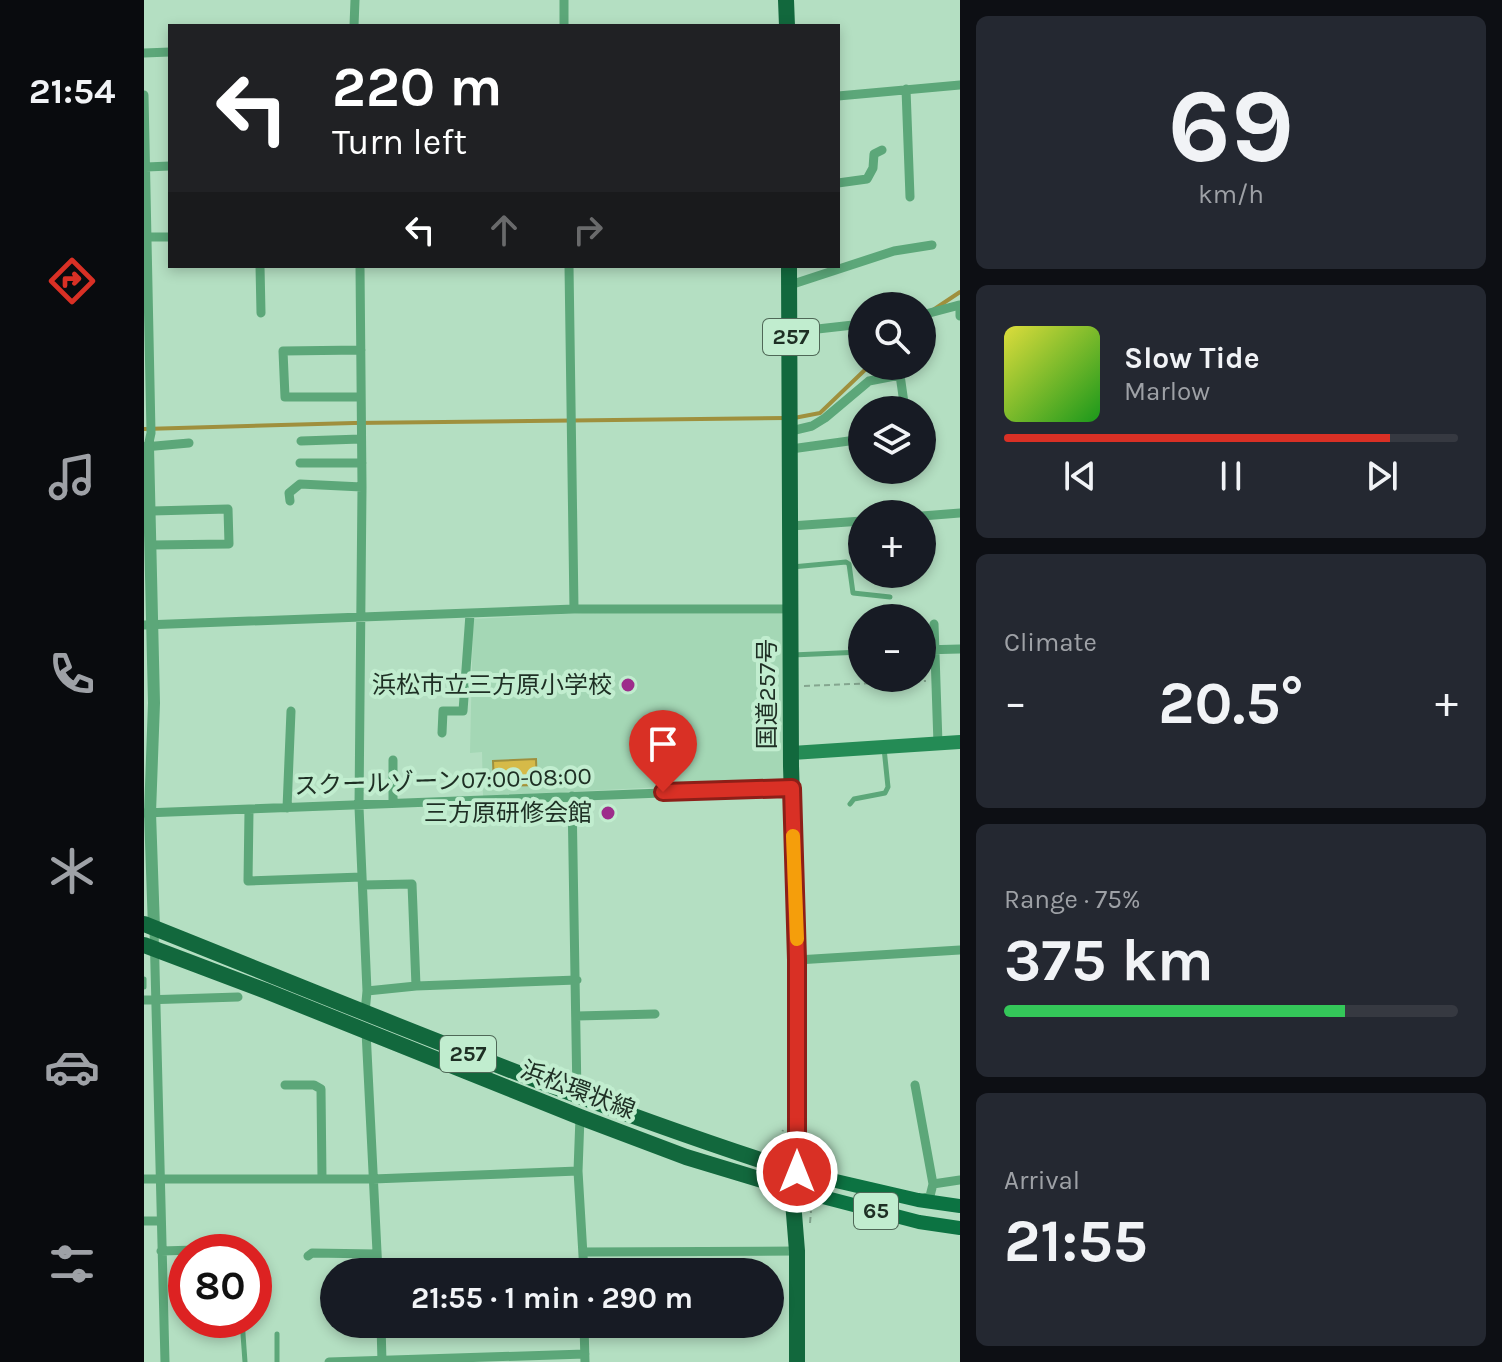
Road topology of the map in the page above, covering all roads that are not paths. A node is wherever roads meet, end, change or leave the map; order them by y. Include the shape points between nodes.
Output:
1 (355, 0) edge
2 (564, 0) edge
3 (786, 0) edge
4 (354, 24) edge
5 (564, 24) edge
6 (787, 24) edge
7 (168, 52) edge
8 (144, 53) edge
9 (960, 85) edge
10 (906, 89) junction
11 (144, 95) edge
12 (840, 96) edge
13 (882, 150) dead end
14 (168, 166) edge
15 (145, 169) edge
16 (840, 183) edge
17 (910, 197) dead end
18 (148, 237) junction
19 (168, 237) edge
20 (932, 245) dead end
21 (260, 268) edge
22 (360, 268) edge
23 (569, 268) edge
24 (789, 268) edge
25 (790, 285) junction
26 (960, 305) edge
27 (936, 312) edge
28 (261, 313) dead end
29 (960, 316) edge
30 (848, 326) edge
31 (791, 332) junction
32 (361, 350) junction
33 (851, 396) edge
34 (903, 396) edge
35 (361, 397) junction
36 (848, 399) edge
37 (791, 421) junction
38 (361, 439) junction
39 (301, 441) dead end
40 (848, 441) edge
41 (189, 443) dead end
42 (146, 447) edge
43 (791, 449) junction
44 (300, 463) dead end
45 (362, 463) junction
46 (362, 487) junction
47 (290, 501) dead end
48 (152, 511) junction
49 (960, 513) edge
50 (936, 515) edge
51 (848, 522) edge
52 (791, 526) junction
53 (152, 545) junction
54 (791, 567) junction
55 (890, 597) dead end
56 (574, 609) junction
57 (791, 609) junction
58 (470, 614) junction
59 (361, 618) junction
60 (149, 625) edge
61 (960, 649) edge
62 (936, 650) joint
63 (848, 653) edge
64 (791, 655) junction
65 (149, 703) edge
66 (291, 711) dead end
67 (442, 733) dead end
68 (960, 742) edge
69 (938, 744) junction
70 (884, 747) junction
71 (792, 753) junction
72 (149, 758) edge
73 (393, 760) dead end
74 (792, 788) junction
75 (572, 796) junction
76 (393, 802) junction
77 (850, 804) dead end
78 (359, 807) junction
79 (287, 808) junction
80 (249, 811) junction
81 (147, 813) edge
82 (362, 881) junction
83 (149, 926) edge
84 (149, 947) edge
85 (960, 950) edge
86 (797, 960) junction
87 (144, 979) edge
88 (577, 980) junction
89 (416, 986) junction
90 (144, 987) edge
91 (367, 991) junction
92 (238, 997) dead end
93 (144, 1000) edge
94 (156, 1000) junction
95 (365, 1013) junction
96 (655, 1014) dead end
97 (577, 1016) junction
98 (366, 1031) junction
99 (285, 1085) dead end
100 (915, 1085) dead end
101 (577, 1097) junction
102 (580, 1117) junction
103 (578, 1171) junction
104 (797, 1172) junction
105 (144, 1179) edge
106 (159, 1179) junction
107 (322, 1179) junction
108 (373, 1179) junction
109 (960, 1180) edge
110 (933, 1184) junction
111 (792, 1189) junction
112 (918, 1200) junction
113 (960, 1206) edge
114 (144, 1221) edge
115 (160, 1221) junction
116 (960, 1228) edge
117 (161, 1251) junction
118 (168, 1251) edge
119 (797, 1251) junction
120 (583, 1252) junction
121 (377, 1254) junction
122 (308, 1256) dead end
123 (377, 1258) edge
124 (583, 1258) edge
125 (277, 1334) dead end
126 (243, 1338) edge
127 (381, 1338) edge
128 (584, 1338) edge
129 (585, 1358) edge
130 (382, 1361) edge
131 (165, 1362) edge
132 (245, 1362) edge
133 (277, 1362) edge
134 (329, 1362) edge
135 (797, 1362) edge

1 - 4 street
2 - 5 street
3 - 6 highway
7 - 8 street
9 - 10 street
10 - 12 street
10 - 17 street
11 - 15 street
13 - 16 street via 874,154 867,179
14 - 15 street
15 - 18 street
18 - 19 street
18 - 42 street via 151,433
20 - 25 street via 894,251
21 - 28 street
22 - 32 street
23 - 56 street
24 - 25 highway, 国道257号 / 257
25 - 31 highway, 国道257号 / 257
26 - 27 street
26 - 29 street
30 - 31 street
31 - 37 highway, 国道257号 / 257
32 - 35 street
32 - 35 street via 283,351 285,397
33 - 34 street via 869,381 900,375
35 - 38 street
36 - 37 street via 812,426
37 - 43 highway, 国道257号 / 257
38 - 39 street
38 - 45 street
40 - 43 street
41 - 42 street
42 - 48 street
43 - 52 highway, 国道257号 / 257
44 - 45 street
45 - 46 street
46 - 47 street via 300,484 289,493
46 - 59 street
48 - 53 street
48 - 53 street via 228,509 229,544
49 - 50 street
51 - 52 street
52 - 54 highway, 国道257号 / 257
53 - 60 street
54 - 55 lane via 846,562 853,593
54 - 57 highway, 国道257号 / 257
56 - 57 street
56 - 58 street
57 - 64 highway, 国道257号 / 257
58 - 59 street
58 - 67 street via 463,711 443,711
59 - 60 street
59 - 78 street
60 - 65 street
61 - 62 street
62 - 69 street
63 - 64 lane
64 - 71 highway, 国道257号 / 257
65 - 72 street
66 - 79 street
68 - 69 main road
69 - 70 main road
70 - 71 main road
70 - 77 lane via 885,793
71 - 74 highway, 国道257号 / 257
72 - 81 street
73 - 76 street
74 - 75 street, スクールゾーン07:00-08:00
74 - 86 highway, 国道257号 / 257
75 - 76 street, スクールゾーン07:00-08:00
75 - 88 street
76 - 78 street, スクールゾーン07:00-08:00
78 - 79 street, スクールゾーン07:00-08:00
78 - 82 street
79 - 80 street, スクールゾーン07:00-08:00
80 - 81 street, スクールゾーン07:00-08:00
80 - 82 street via 248,881
81 - 83 street
82 - 89 street via 412,884
82 - 91 street
83 - 84 street
83 - 95 highway, 浜松環状線 / 257
84 - 94 street
84 - 98 highway, 浜松環状線 / 257
85 - 86 street
86 - 104 highway, 国道257号 / 257
87 - 90 lane
88 - 89 street
88 - 97 street
89 - 91 street
91 - 95 street
92 - 94 street
93 - 94 street
94 - 106 street
95 - 101 highway, 浜松環状線 / 257
96 - 97 street
97 - 101 street
98 - 102 highway, 浜松環状線 / 257
98 - 108 street
99 - 107 street via 321,1089
100 - 110 street
101 - 104 highway, 浜松環状線 / 257
102 - 103 street
102 - 111 highway, 浜松環状線 / 257
103 - 108 street
103 - 120 street
104 - 111 highway, 国道257号 / 257
104 - 112 main road, 浜松環状線 / 65
105 - 106 street
106 - 107 street
106 - 115 street
107 - 108 street
108 - 121 street
109 - 110 street
110 - 112 street via 930,1196
111 - 116 main road, 浜松環状線 / 65
111 - 119 highway, 国道257号 / 257
112 - 113 main road, 浜松環状線 / 65
114 - 115 street
115 - 117 street
117 - 118 street
117 - 131 street
119 - 120 street
119 - 135 highway, 国道257号 / 257
120 - 124 street
121 - 122 street
121 - 123 street
125 - 133 lane
126 - 132 lane
127 - 130 street
128 - 129 street
129 - 130 street
130 - 134 street

